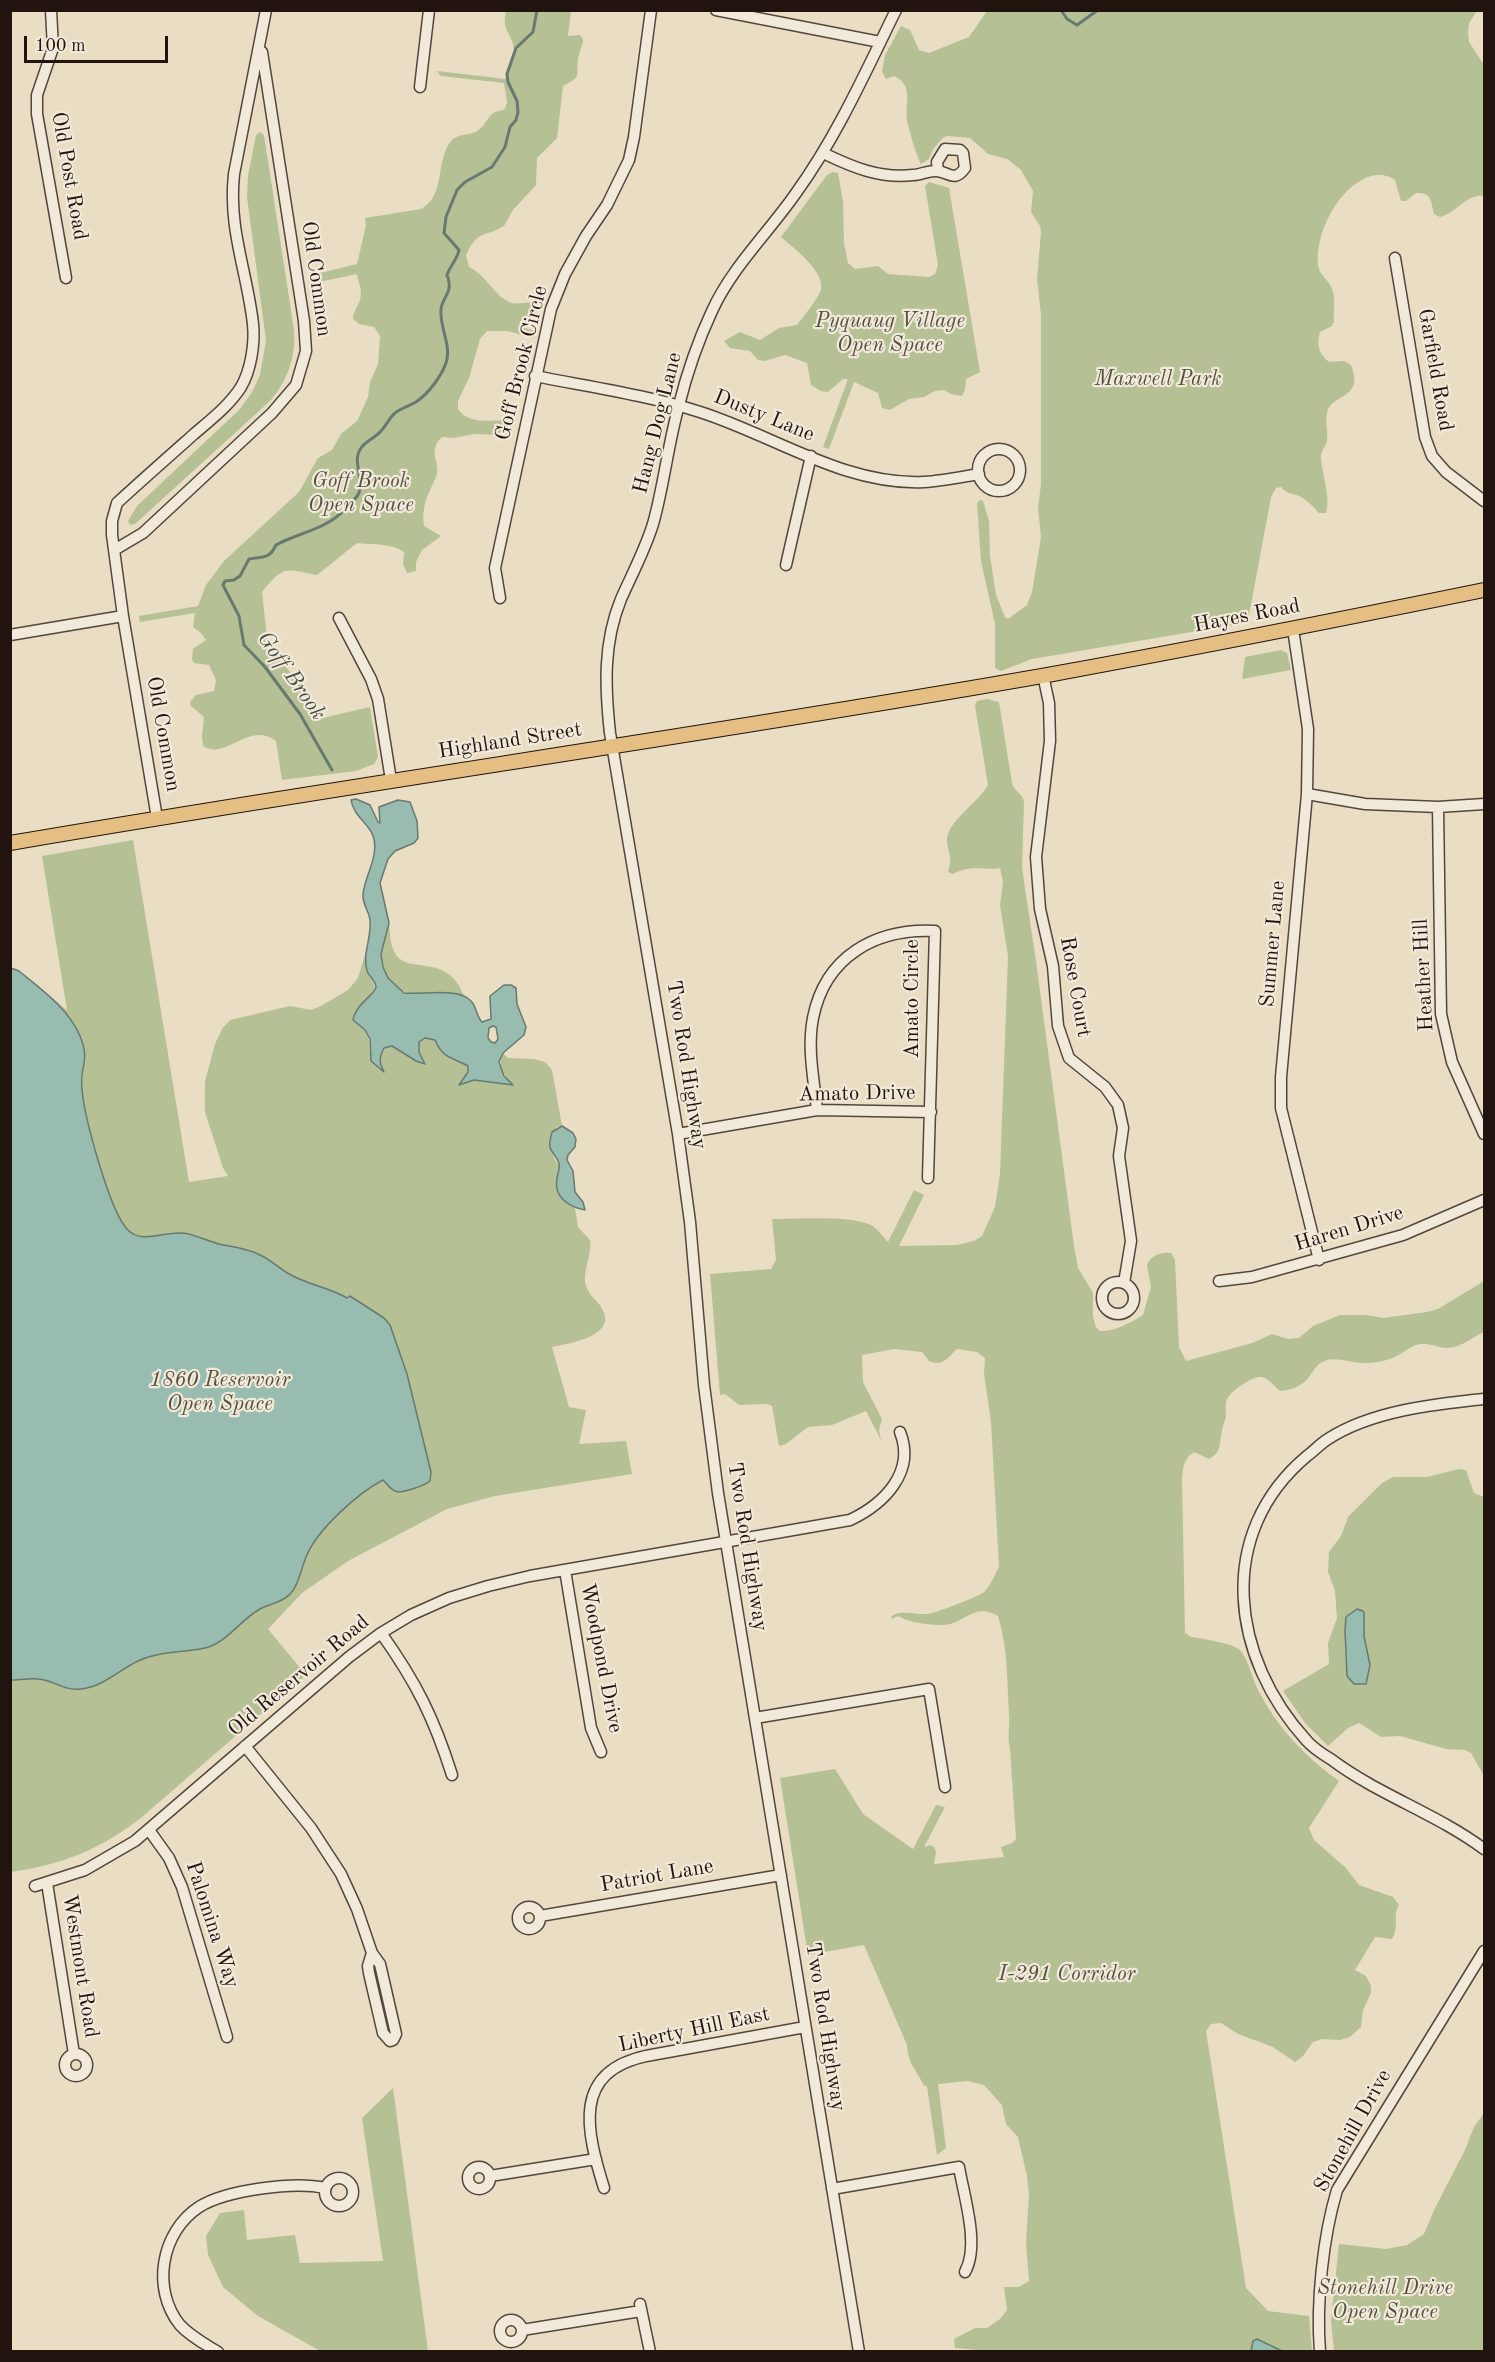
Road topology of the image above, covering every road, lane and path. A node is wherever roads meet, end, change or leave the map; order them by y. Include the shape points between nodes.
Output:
1 (51, 10) edge
2 (266, 10) edge
3 (429, 10) edge
4 (651, 10) edge
5 (716, 10) edge
6 (896, 10) edge
7 (774, 16) edge
8 (880, 42) junction
9 (261, 43) junction
10 (420, 87) dead end
11 (823, 153) junction
12 (938, 171) dead end
13 (1395, 258) dead end
14 (66, 278) dead end
15 (535, 376) junction
16 (678, 406) junction
17 (811, 456) junction
18 (978, 474) dead end
19 (1485, 501) edge
20 (116, 549) junction
21 (786, 565) dead end
22 (1485, 590) edge
23 (500, 598) dead end
24 (123, 616) junction
25 (339, 618) dead end
26 (1293, 629) junction
27 (10, 635) edge
28 (1043, 675) junction
29 (1017, 680) joint
30 (613, 747) junction
31 (391, 780) junction
32 (1307, 795) junction
33 (1485, 804) edge
34 (1438, 807) junction
35 (157, 818) junction
36 (10, 843) edge
37 (817, 1110) junction
38 (931, 1112) junction
39 (678, 1134) junction
40 (1485, 1134) edge
41 (928, 1178) dead end
42 (1485, 1200) edge
43 (1319, 1260) junction
44 (1219, 1281) dead end
45 (1124, 1283) dead end
46 (1485, 1399) edge
47 (900, 1432) dead end
48 (726, 1541) junction
49 (565, 1570) junction
50 (381, 1633) junction
51 (755, 1718) junction
52 (245, 1746) junction
53 (601, 1752) dead end
54 (452, 1775) dead end
55 (945, 1787) dead end
56 (149, 1830) junction
57 (1485, 1849) edge
58 (781, 1875) junction
59 (41, 1884) joint
60 (540, 1916) dead end
61 (1485, 1951) edge
62 (372, 1953) junction
63 (805, 2027) junction
64 (227, 2037) dead end
65 (74, 2054) dead end
66 (596, 2159) junction
67 (490, 2176) dead end
68 (325, 2188) dead end
69 (604, 2188) dead end
70 (832, 2190) junction
71 (965, 2272) dead end
72 (522, 2330) dead end
73 (218, 2352) edge
74 (650, 2352) edge
75 (859, 2352) edge
76 (1320, 2352) edge

1 - 14 street, Old Post Road via 53,48 37,95 37,114
2 - 9 street, Old Common
3 - 10 street
4 - 15 street, Goff Brook Circle via 629,160 566,274 551,309
5 - 7 street
6 - 8 street, Hang Dog Lane
7 - 8 street
8 - 11 street, Hang Dog Lane
9 - 20 street, Old Common via 231,200 253,326 251,359 241,387 219,412 117,503 112,521
9 - 20 street, Old Common via 306,351 296,385 273,413 143,533
11 - 12 street via 854,168 892,176
11 - 16 street, Hang Dog Lane via 712,309
13 - 19 street, Garfield Road via 1425,437 1432,456 1446,472
15 - 16 street, Dusty Lane
15 - 23 street, Goff Brook Circle via 495,568
16 - 17 street, Dusty Lane
16 - 30 street, Hang Dog Lane via 653,524 621,601 606,660
17 - 18 street, Dusty Lane via 852,471 896,480 924,482
17 - 21 street
20 - 24 street, Old Common
22 - 26 main road, Hayes Road
24 - 27 street
24 - 35 street, Old Common
25 - 31 street via 378,699
26 - 28 main road, Hayes Road
26 - 32 street, Summer Lane via 1308,729
28 - 29 main road, Hayes Road
28 - 45 street, Rose Court via 1050,741 1036,857 1040,909 1053,966 1058,1026 1069,1058 1105,1087 1118,1105 1122,1128 1119,1156 1131,1241
29 - 30 main road, Highland Street
30 - 31 main road, Highland Street
30 - 39 street, Two Rod Highway
31 - 35 main road, Highland Street
32 - 34 street via 1365,804
32 - 43 street, Summer Lane via 1281,1108
33 - 34 street
34 - 40 street, Heather Hill via 1441,1014 1452,1062
35 - 36 main road, Highland Street
37 - 38 street, Amato Drive
37 - 38 street, Amato Circle via 811,1049 813,1019 821,991 837,966 858,949 889,934 915,930 935,931
37 - 39 street, Amato Drive
38 - 41 street, Amato Circle
39 - 48 street, Two Rod Highway via 704,1385
42 - 43 street, Haren Drive via 1403,1235
43 - 44 street, Haren Drive
46 - 57 street via 1440,1403 1371,1419 1328,1439 1294,1467 1268,1498 1252,1535 1243,1577 1245,1618 1254,1655 1268,1689 1308,1743 1346,1770
47 - 48 street, Old Reservoir Road via 906,1451 897,1482 861,1515
48 - 49 street, Old Reservoir Road
48 - 51 street, Two Rod Highway
49 - 50 street, Old Reservoir Road via 469,1592 429,1606
49 - 53 street, Woodpond Drive via 591,1728
50 - 52 street, Old Reservoir Road
50 - 54 street via 426,1703
51 - 55 street via 929,1689
51 - 58 street, Two Rod Highway
52 - 56 street, Old Reservoir Road
52 - 62 street via 332,1858 349,1890
56 - 59 street, Old Reservoir Road via 103,1861
56 - 64 street, Palomina Way via 169,1858 182,1887
58 - 60 street, Patriot Lane
58 - 63 street, Two Rod Highway
59 - 65 street, Westmont Road
61 - 76 street, Stonehill Drive via 1337,2190 1330,2214 1320,2302
62 - 62 street via 369,1973 384,2037 390,2041 395,2037 395,2029 380,1964
63 - 66 street, Liberty Hill East via 646,2056 613,2067 598,2082 591,2101
63 - 70 street, Two Rod Highway
66 - 67 street
66 - 69 street, Liberty Hill East
68 - 73 street via 294,2184 221,2197 188,2215 172,2236 163,2277 167,2301 189,2334
70 - 71 street via 959,2167 972,2241
70 - 75 street, Two Rod Highway
72 - 74 street via 641,2308

